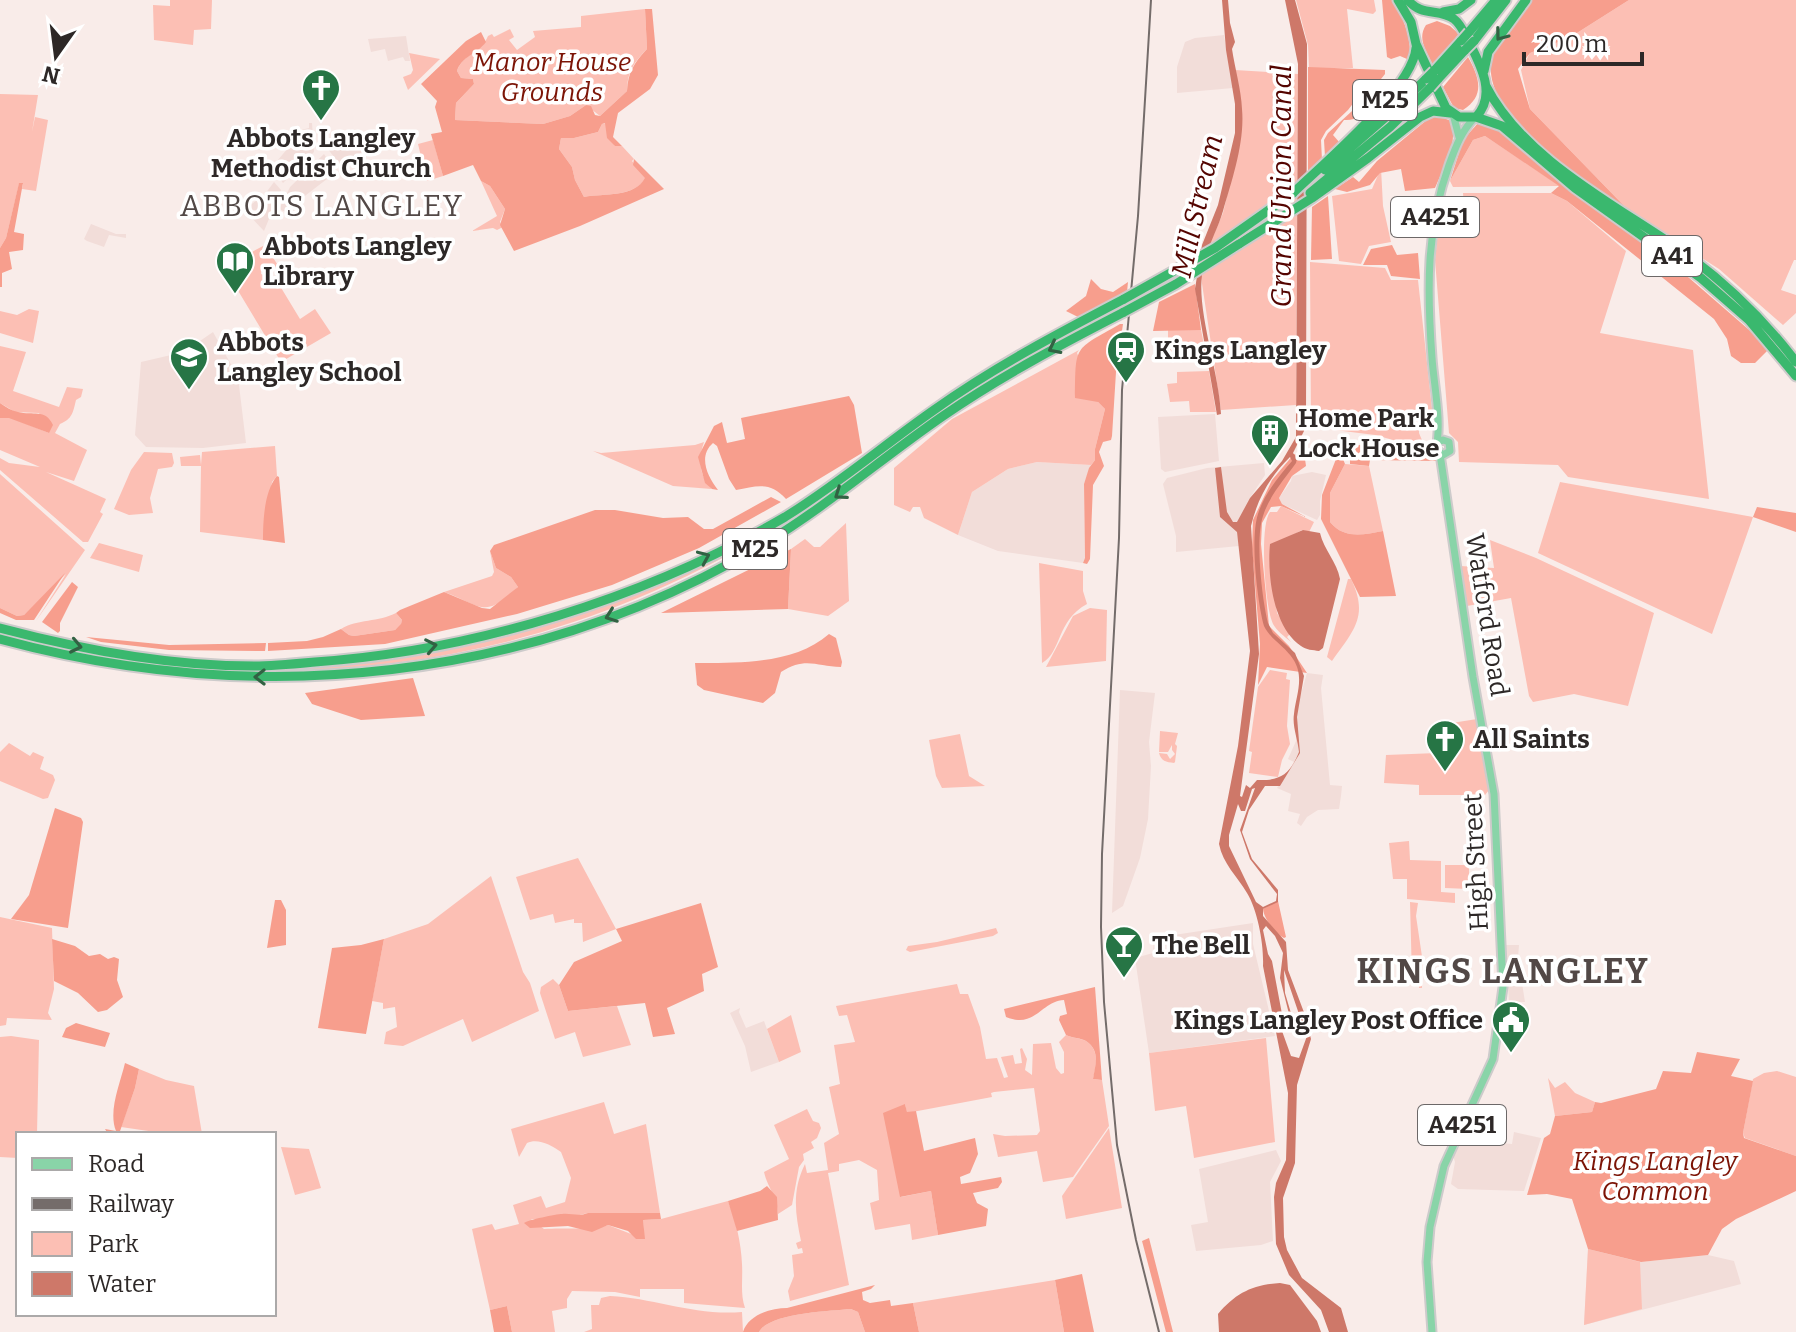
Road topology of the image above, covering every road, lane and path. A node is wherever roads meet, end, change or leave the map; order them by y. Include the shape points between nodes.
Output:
1 (1398, 0) edge
2 (1408, 0) edge
3 (1471, 0) edge
4 (1496, 0) edge
5 (1506, 0) edge
6 (1526, 0) edge
7 (1436, 13) junction
8 (1471, 36) junction
9 (1415, 41) junction
10 (1484, 74) junction
11 (1486, 86) junction
12 (1452, 114) junction
13 (1476, 117) junction
14 (1459, 137) junction
15 (1343, 161) junction
16 (1796, 362) edge
17 (1796, 376) edge
18 (1442, 441) junction
19 (1444, 454) junction
20 (0, 628) edge
21 (0, 639) edge
22 (1490, 765) joint
23 (1432, 1332) edge

1 - 9 highway
2 - 7 highway
3 - 7 highway via 1459,9
4 - 8 highway, M25
5 - 8 highway, M25
6 -> 10 highway via 1488,52
7 - 9 highway via 1419,24
7 - 10 highway via 1458,23
8 - 15 highway, M25, bridge
9 - 12 highway
9 - 15 highway, M25 via 1415,57 1403,78
10 - 11 highway
11 - 13 highway via 1485,104
11 - 16 highway, A41 via 1497,106 1537,148 1707,269 1760,317
12 - 13 highway
12 - 14 main road
12 - 15 highway, M25 via 1438,111 1420,117
13 - 14 main road, A4251
13 - 17 highway, A41 via 1502,126 1551,170 1701,278 1749,320
14 - 18 main road, A4251 via 1431,234 1431,350
20 -> 15 highway, M25, bridge via 100,651 256,666 425,648 588,606 783,518 972,384 1215,248
15 -> 21 highway, M25, bridge via 1239,244 1176,284 1032,359 763,545 654,600 551,637 430,665 338,676 255,678 111,665
18 - 19 main road, A4251 via 1436,449
18 - 19 main road, A4251 via 1450,446
19 - 22 main road, Watford Road / A4251
22 - 23 main road, High Street / A4251 via 1503,987 1493,1059 1444,1166 1430,1227

